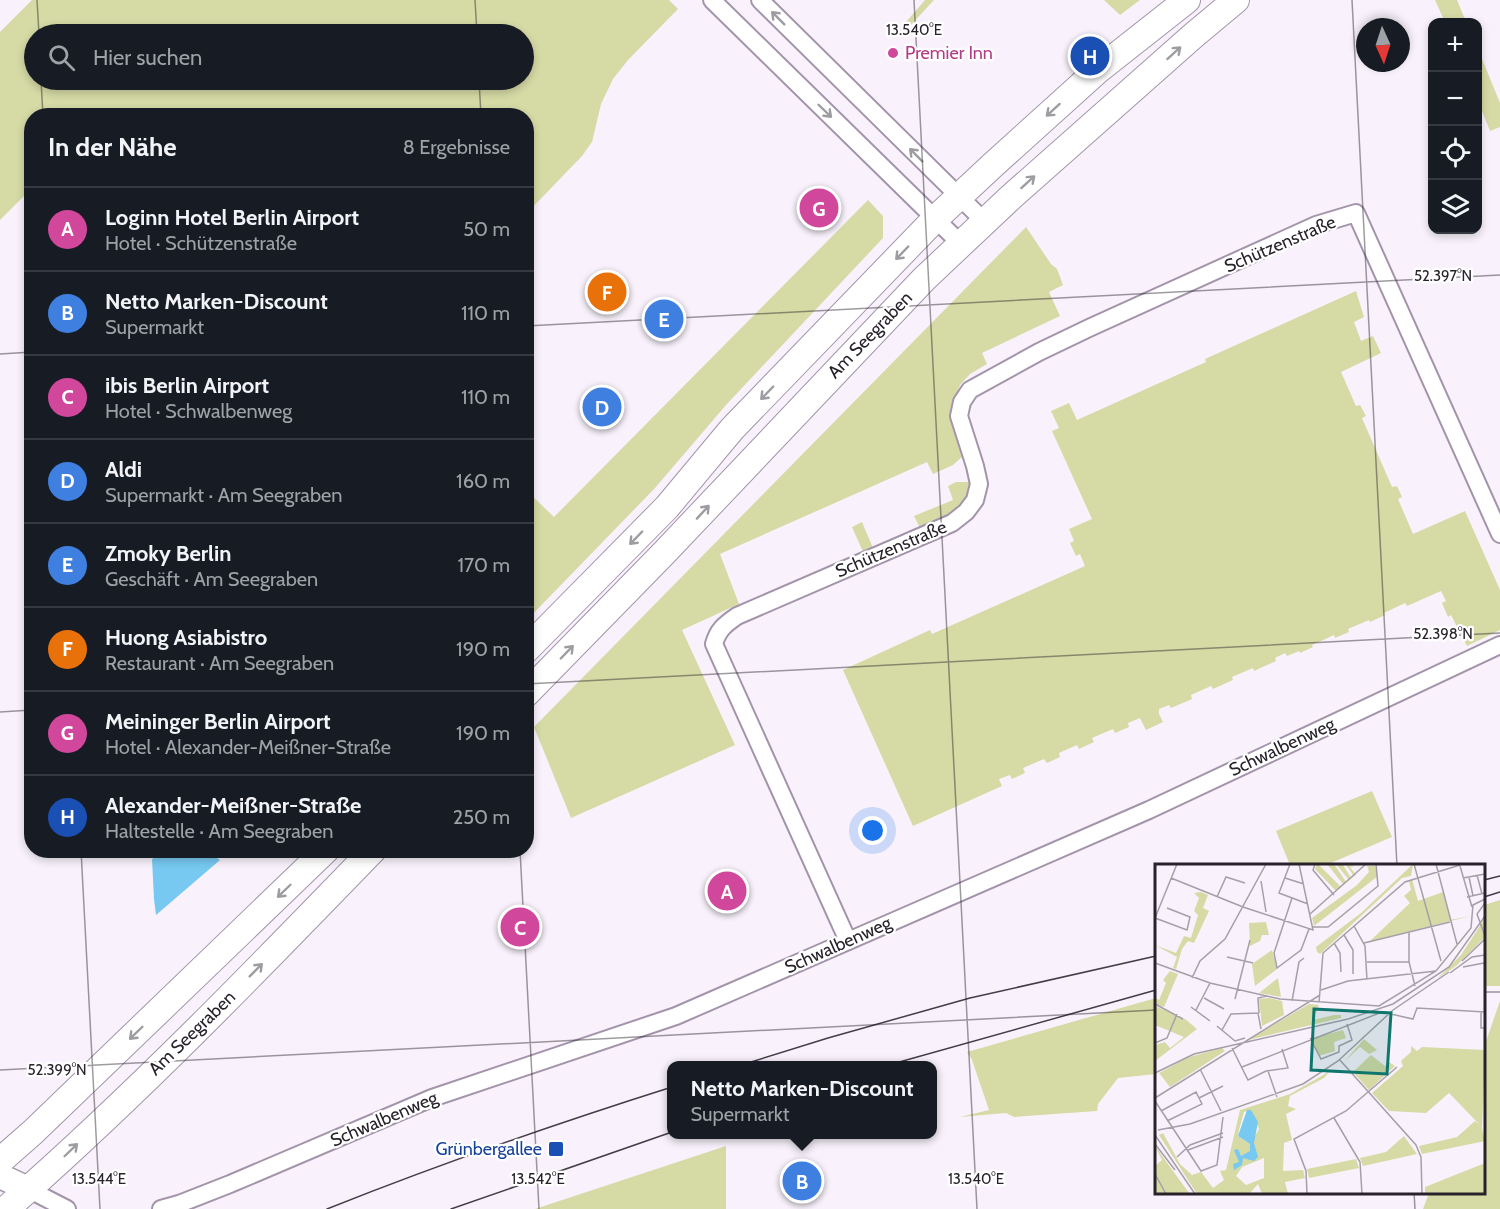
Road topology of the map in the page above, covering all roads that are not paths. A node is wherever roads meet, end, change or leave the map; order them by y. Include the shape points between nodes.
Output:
1 (712, 0) edge
2 (759, 0) edge
3 (1187, 0) edge
4 (1236, 0) edge
5 (958, 197) junction
6 (935, 219) junction
7 (984, 221) junction
8 (961, 244) junction
9 (1500, 534) edge
10 (534, 642) edge
11 (1500, 645) edge
12 (534, 686) edge
13 (318, 858) edge
14 (365, 858) edge
15 (848, 941) junction
16 (0, 1161) edge
17 (0, 1176) edge
18 (28, 1190) junction
19 (6, 1209) edge
20 (67, 1209) edge
21 (161, 1209) edge

1 -> 6 street
5 -> 2 street
3 -> 5 main road, Am Seegraben via 1105,64
7 -> 4 main road, Am Seegraben
5 - 6 main road, Am Seegraben
5 - 7 street
6 - 8 street
6 -> 10 main road, Am Seegraben via 732,429 667,507
7 - 8 main road, Am Seegraben
12 -> 8 main road, Am Seegraben
9 - 15 street, Schützenstraße via 1356,213 1316,225 1089,328 970,390 959,416 979,484 975,500 966,512 952,523 736,616 717,633 714,644
11 - 15 street, Schwalbenweg via 1149,810
13 -> 16 main road
18 -> 14 main road, Am Seegraben via 212,1014
15 - 21 street, Schwalbenweg via 676,1016 432,1098 230,1184
17 - 18 street
18 - 19 main road, Am Seegraben
18 - 20 street

